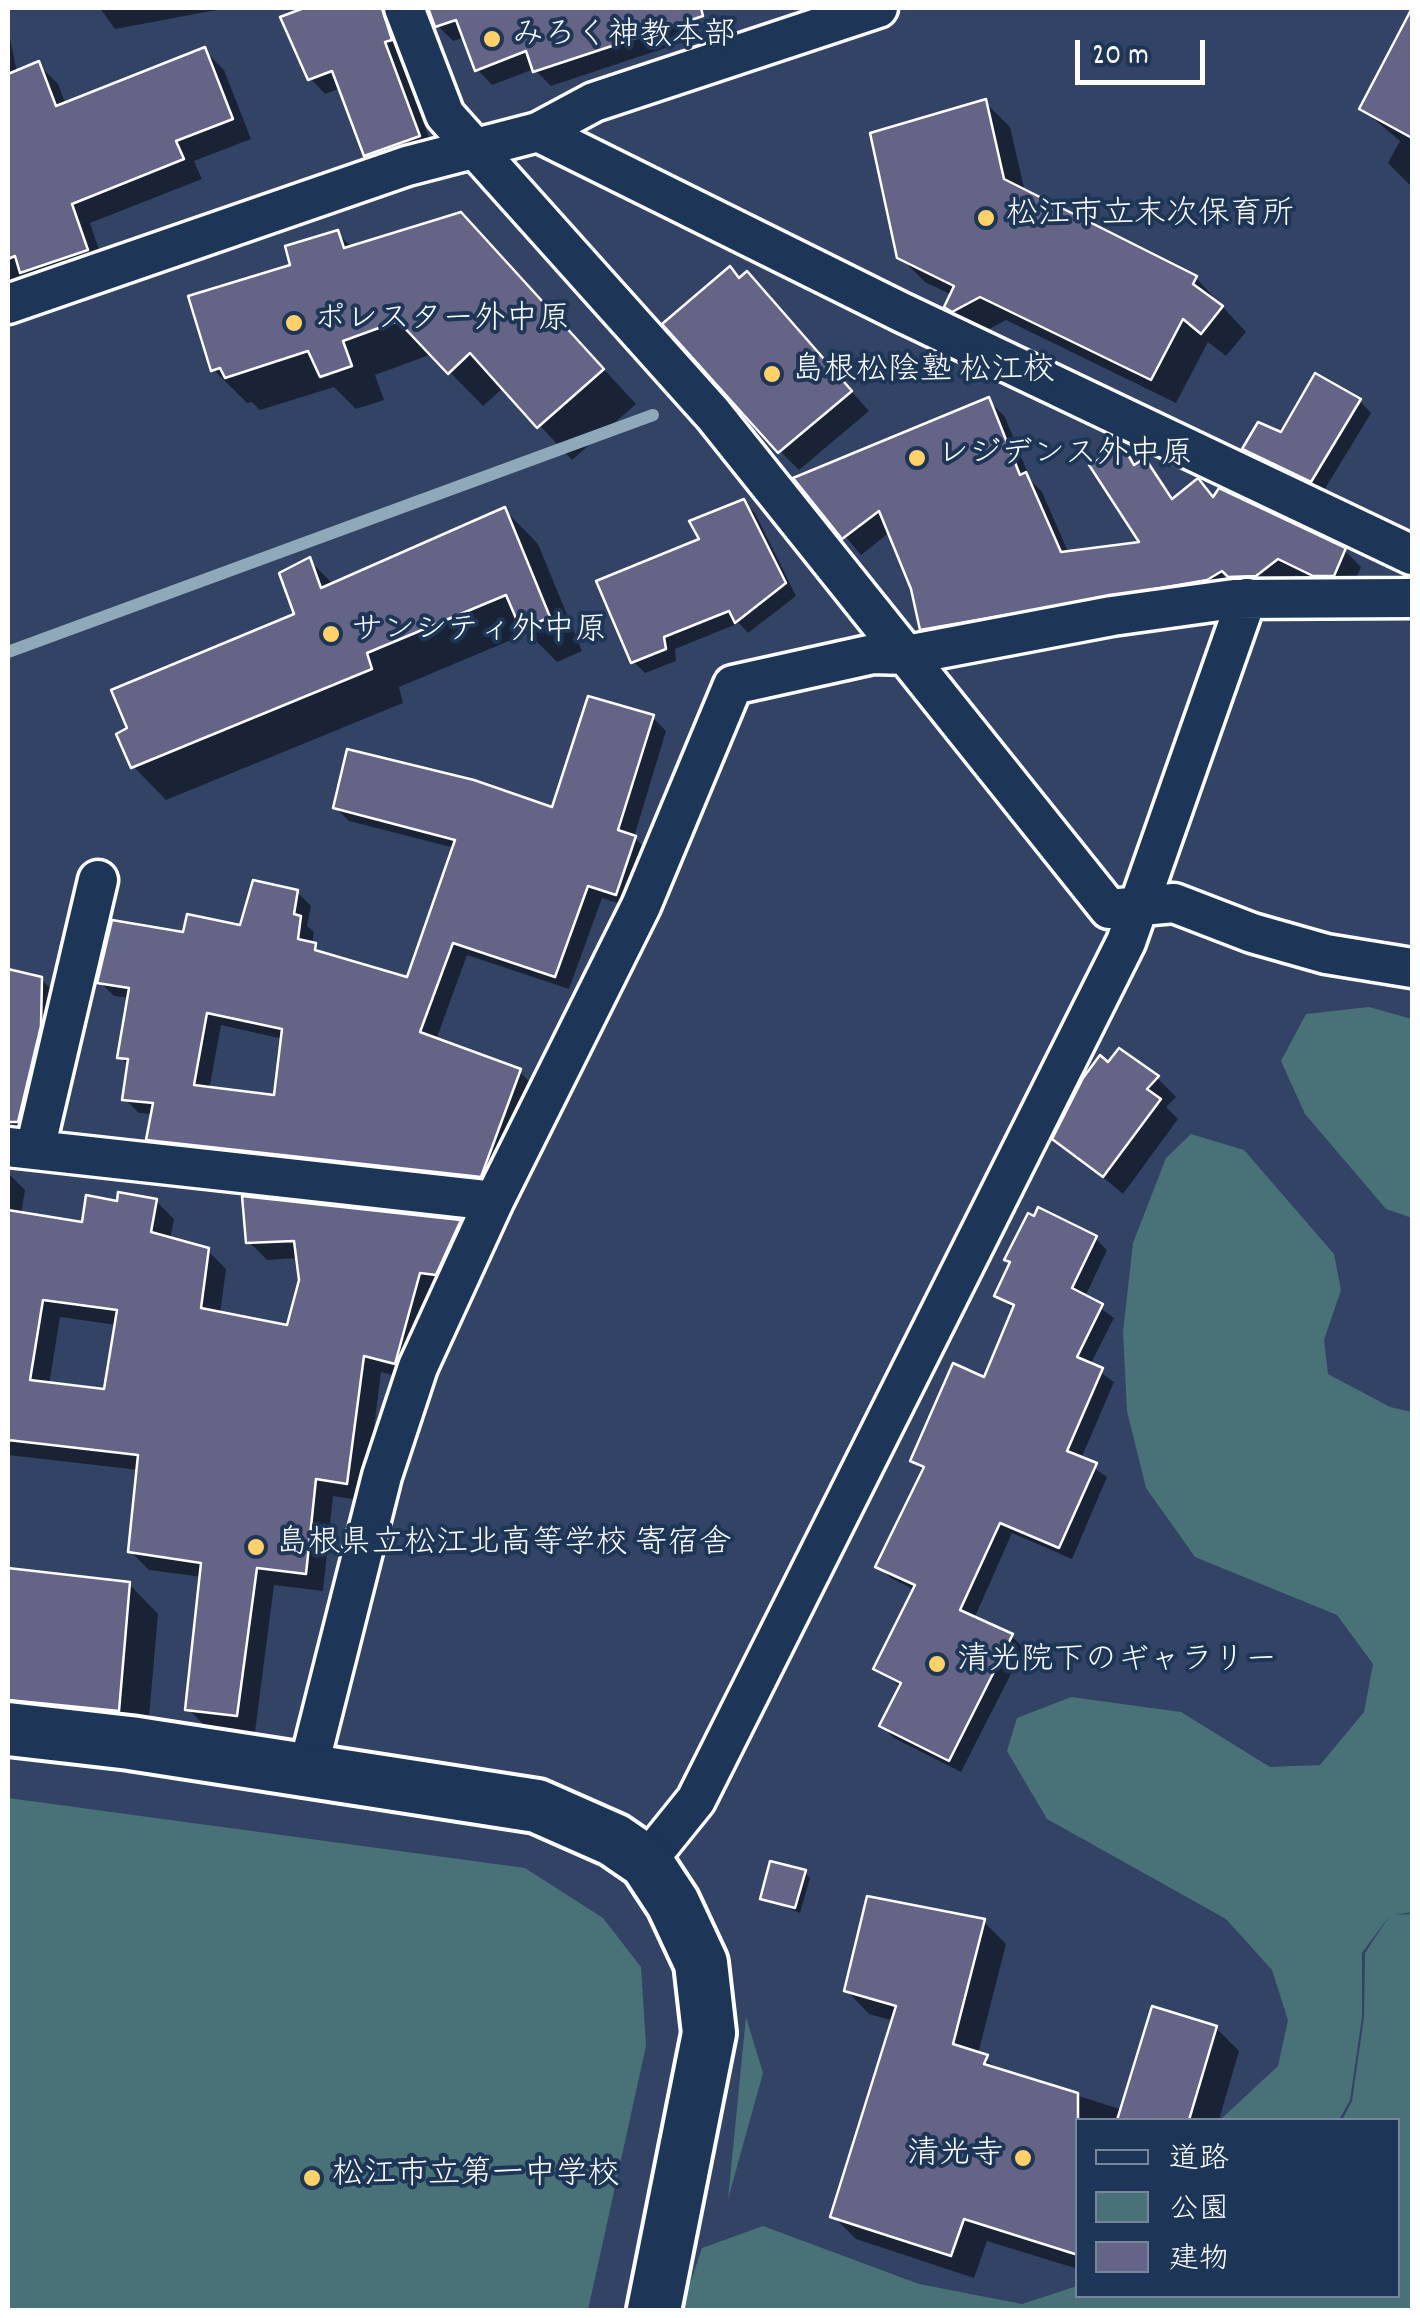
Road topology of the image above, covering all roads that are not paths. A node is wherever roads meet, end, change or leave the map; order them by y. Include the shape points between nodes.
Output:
1 (404, 8) edge
2 (878, 8) edge
3 (538, 132) junction
4 (476, 150) junction
5 (8, 304) edge
6 (1412, 555) edge
7 (1246, 598) junction
8 (1412, 598) edge
9 (906, 656) junction
10 (98, 880) dead end
11 (1142, 909) junction
12 (1412, 968) edge
13 (22, 1148) edge
14 (494, 1201) junction
15 (8, 1729) edge
16 (308, 1769) junction
17 (646, 1862) junction
18 (654, 2310) edge

1 - 4 street via 445,115
2 - 3 street via 594,102
3 - 4 street
3 - 6 street
4 - 5 street via 408,166
4 - 9 street via 713,414
7 - 8 street
7 - 9 street
7 - 11 street
9 - 11 street via 1109,909
9 - 14 street via 873,654 733,686 641,906
10 - 13 street
11 - 12 street via 1174,903 1307,949
11 - 17 street via 696,1800
13 - 14 street
14 - 16 street via 400,1416
15 - 16 street
16 - 17 street via 538,1806
17 - 18 street via 701,1963 709,2033

